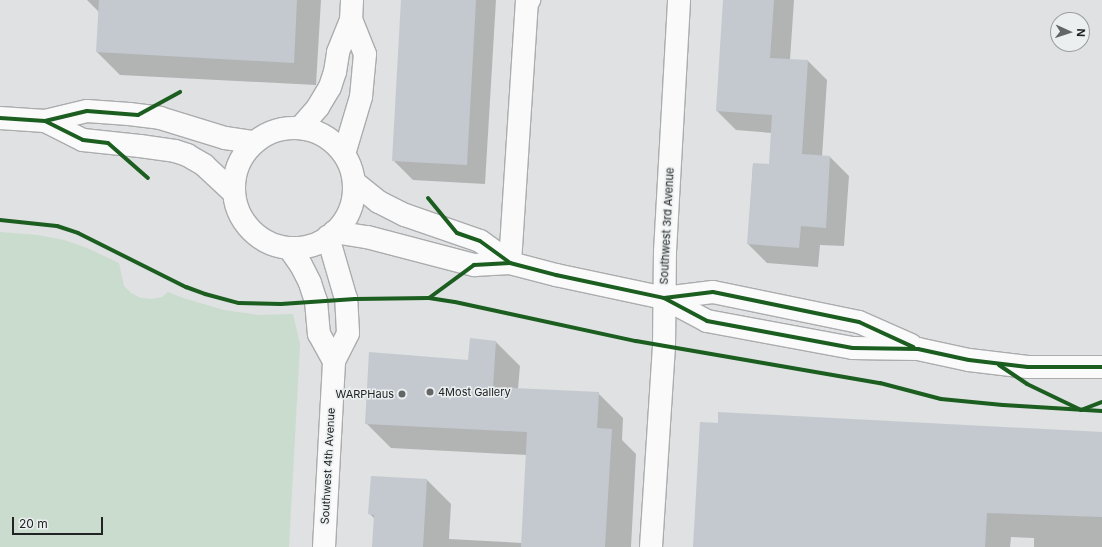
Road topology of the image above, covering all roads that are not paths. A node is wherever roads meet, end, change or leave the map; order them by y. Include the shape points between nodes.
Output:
1 (529, 0) edge
2 (679, 0) edge
3 (352, 10) edge
4 (0, 118) edge
5 (45, 121) junction
6 (300, 128) junction
7 (254, 142) junction
8 (344, 154) junction
9 (354, 182) junction
10 (234, 193) junction
11 (331, 235) junction
12 (289, 248) junction
13 (510, 263) junction
14 (664, 298) junction
15 (918, 349) junction
16 (334, 361) junction
17 (1102, 367) edge
18 (324, 547) edge
19 (651, 547) edge

1 - 13 street
2 - 14 street, Southwest 3rd Avenue
3 - 6 street via 330,87 318,107
3 - 8 street via 366,54 361,97
4 - 5 street
5 - 7 street via 87,111 133,115 160,118 225,138
5 - 10 street via 83,140 174,151 204,165
6 - 7 street via 276,130
6 - 8 street via 317,132 332,141
7 - 10 street via 240,162
8 - 9 street
9 - 11 street via 354,197 349,212
9 - 13 street via 379,202 405,215 480,241
10 - 12 street via 238,209 246,224 258,236 273,244
11 - 12 street via 304,247
11 - 13 street via 367,237 474,265
11 - 16 street, Southwest 4th Avenue via 346,299 348,333
12 - 16 street via 310,283 316,301 319,334
13 - 14 street
14 - 15 street via 707,320 853,348
14 - 15 street via 713,292 728,295 859,322
14 - 19 street, Southwest 3rd Avenue via 664,346
15 - 17 street via 997,364 1028,367
16 - 18 street, Southwest 4th Avenue

